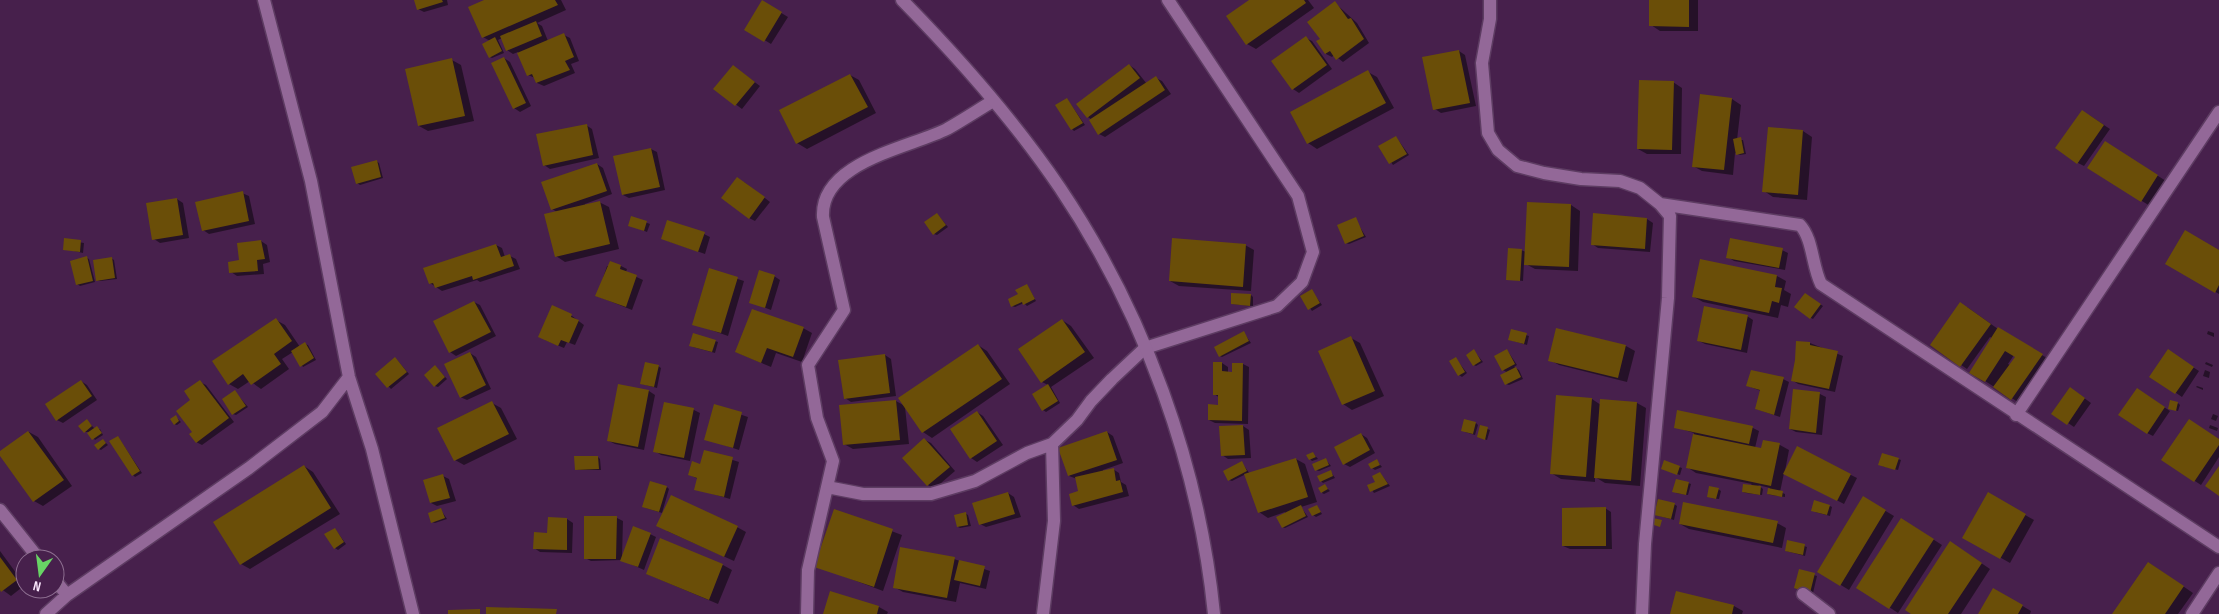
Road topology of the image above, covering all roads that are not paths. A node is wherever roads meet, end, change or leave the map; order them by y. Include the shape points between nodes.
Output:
1 (264, 0) edge
2 (902, 0) edge
3 (1168, 0) edge
4 (1490, 0) edge
5 (993, 100) junction
6 (2219, 112) edge
7 (1660, 204) junction
8 (1145, 348) junction
9 (348, 377) junction
10 (2016, 415) junction
11 (1052, 444) junction
12 (827, 487) junction
13 (0, 510) edge
14 (2219, 547) edge
15 (31, 549) edge
16 (2219, 573) edge
17 (65, 592) edge
18 (1803, 594) dead end
19 (67, 595) junction
20 (46, 614) edge
21 (413, 614) edge
22 (807, 614) edge
23 (1043, 614) edge
24 (1214, 614) edge
25 (1642, 614) edge
26 (1829, 614) edge
27 (2192, 614) edge

1 - 9 street via 311,181
2 - 5 street via 951,49
3 - 8 street via 1298,196 1313,252 1302,282 1276,306
4 - 7 street via 1482,63 1488,133 1498,150 1517,166 1544,173 1620,181 1640,188
5 - 8 street via 1060,188 1116,286
5 - 12 street via 946,129 881,154 842,178 827,193 823,217 844,310 808,365 817,418 833,461
6 - 10 street
7 - 10 street via 1800,225 1807,233 1813,266 1821,284
7 - 25 street via 1670,216 1670,252
8 - 11 street
8 - 24 street via 1160,384 1197,506
9 - 19 street via 322,412 249,468
9 - 21 street via 372,449
10 - 14 street
11 - 12 street via 1027,453 975,481 931,494 863,494
11 - 23 street via 1054,521
12 - 22 street via 808,570
13 - 15 street
16 - 27 street
17 - 19 street
18 - 26 street
19 - 20 street

